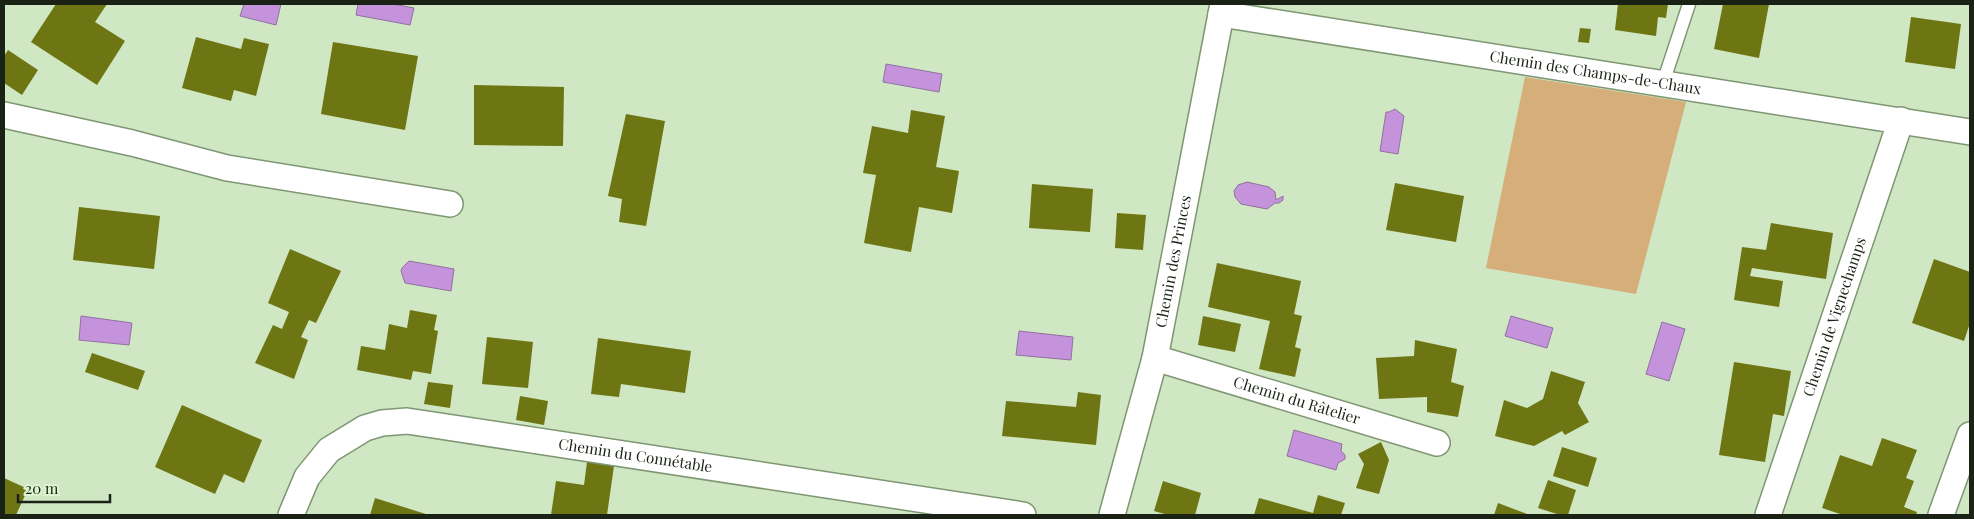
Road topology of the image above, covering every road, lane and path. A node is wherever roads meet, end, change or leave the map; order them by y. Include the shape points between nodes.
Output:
1 (1688, 4) edge
2 (1222, 9) edge
3 (1663, 83) junction
4 (4, 115) edge
5 (1901, 120) junction
6 (1970, 132) edge
7 (450, 204) dead end
8 (1155, 358) junction
9 (1970, 435) edge
10 (1437, 443) dead end
11 (291, 515) edge
12 (1024, 515) edge
13 (1112, 515) edge
14 (1768, 515) edge
15 (1941, 515) edge

1 - 3 lane
2 - 3 street, Chemin des Champs-de-Chaux
2 - 8 street, Chemin des Princes
3 - 5 street, Chemin des Champs-de-Chaux
4 - 7 street via 227,168
5 - 6 street, Chemin des Champs-de-Chaux
5 - 14 street, Chemin de Vignechamps
8 - 10 street, Chemin du Râtelier
8 - 13 street, Chemin des Princes
9 - 15 street
11 - 12 street, Chemin du Connétable via 307,477 329,450 365,428 408,421

